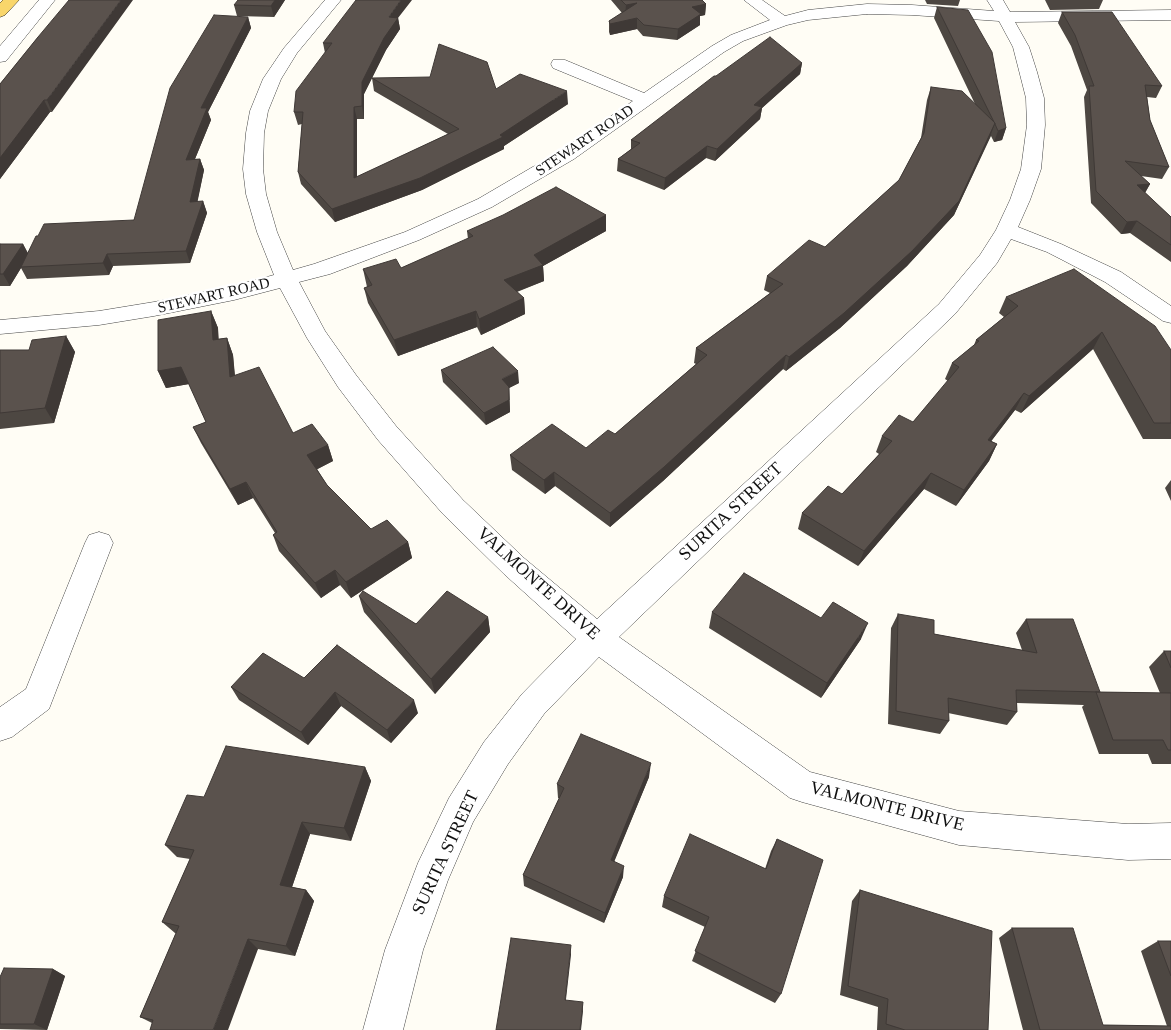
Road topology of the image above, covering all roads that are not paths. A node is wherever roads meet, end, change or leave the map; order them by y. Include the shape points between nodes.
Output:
1 (11, 0) edge
2 (48, 0) edge
3 (333, 0) edge
4 (752, 0) edge
5 (1000, 8) edge
6 (0, 12) edge
7 (1171, 15) edge
8 (782, 21) junction
9 (0, 56) edge
10 (559, 64) dead end
11 (646, 100) junction
12 (1006, 230) junction
13 (286, 279) junction
14 (1171, 316) edge
15 (0, 327) edge
16 (99, 542) dead end
17 (597, 638) junction
18 (0, 726) edge
19 (1171, 842) edge
20 (383, 1030) edge

1 - 6 main road
2 - 9 street
3 - 13 street, VALMONTE DRIVE via 290,50 272,79 259,111 255,133 253,169 256,194
4 - 8 street
5 - 7 street, STEWART ROAD
5 - 8 street, STEWART ROAD via 866,9
5 - 12 street, SURITA STREET via 1021,47 1029,72 1035,98 1036,125 1031,169
8 - 11 street, STEWART ROAD via 737,38
10 - 11 street
11 - 13 street, STEWART ROAD via 567,155 484,202 403,239
12 - 14 street via 1061,251 1114,277
12 - 17 street, SURITA STREET via 989,258 948,309
13 - 15 street, STEWART ROAD via 154,309 99,318
13 - 17 street, VALMONTE DRIVE via 347,382 387,433 453,506 507,559
16 - 18 street via 38,699
17 - 19 street, VALMONTE DRIVE via 802,786 959,828 1128,842
17 - 20 street, SURITA STREET via 533,704 496,753 462,810 431,876 404,950

